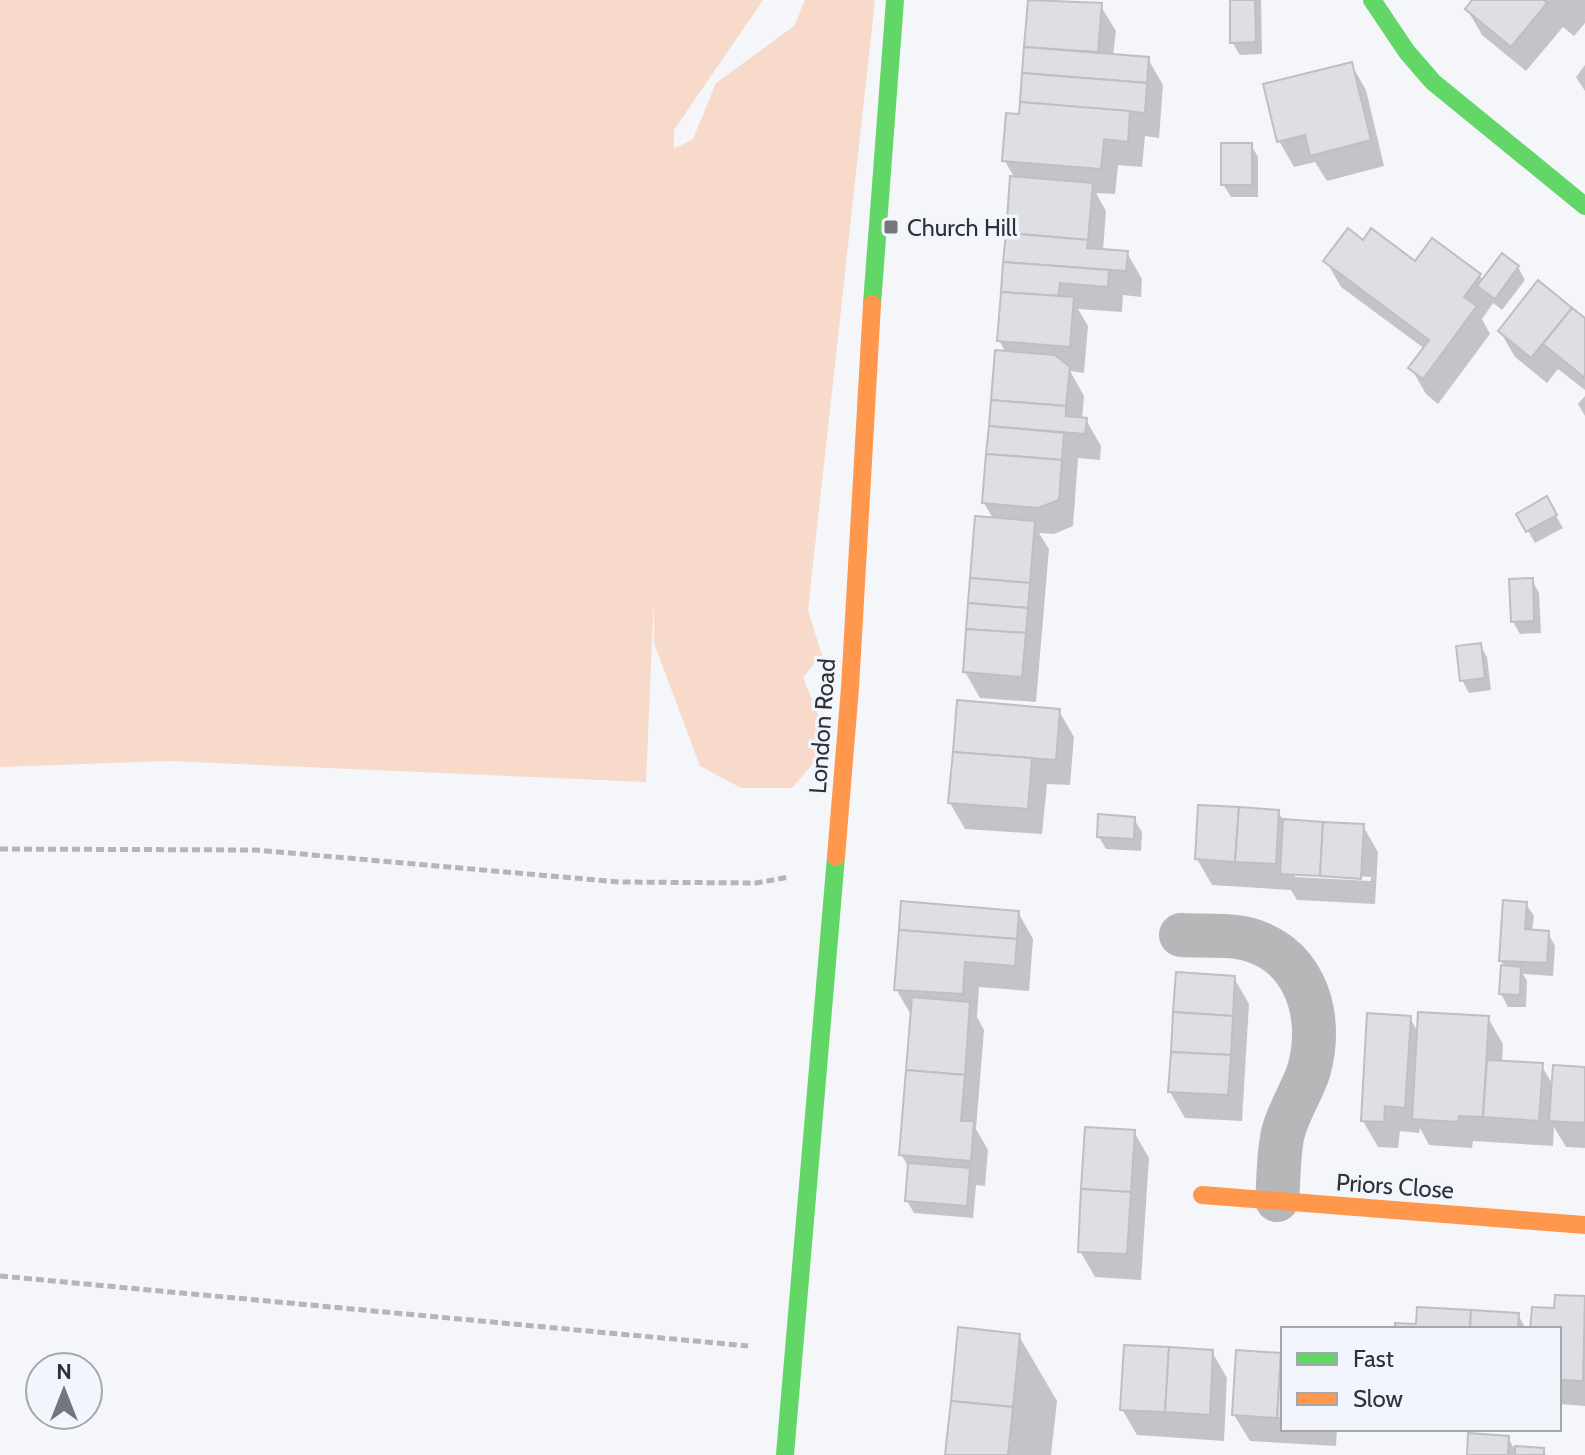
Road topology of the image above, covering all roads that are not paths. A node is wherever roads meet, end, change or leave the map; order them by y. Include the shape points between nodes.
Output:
1 (895, 0) edge
2 (1372, 0) edge
3 (1585, 206) edge
4 (1181, 935) dead end
5 (1202, 1195) dead end
6 (1277, 1200) junction
7 (1585, 1225) edge
8 (785, 1455) edge

1 - 8 main road, London Road via 850,688
2 - 3 main road via 1433,82
4 - 6 street via 1238,937 1259,944 1295,968 1306,986 1313,1007 1313,1050 1282,1136
5 - 6 main road, Priors Close
6 - 7 main road, Priors Close

